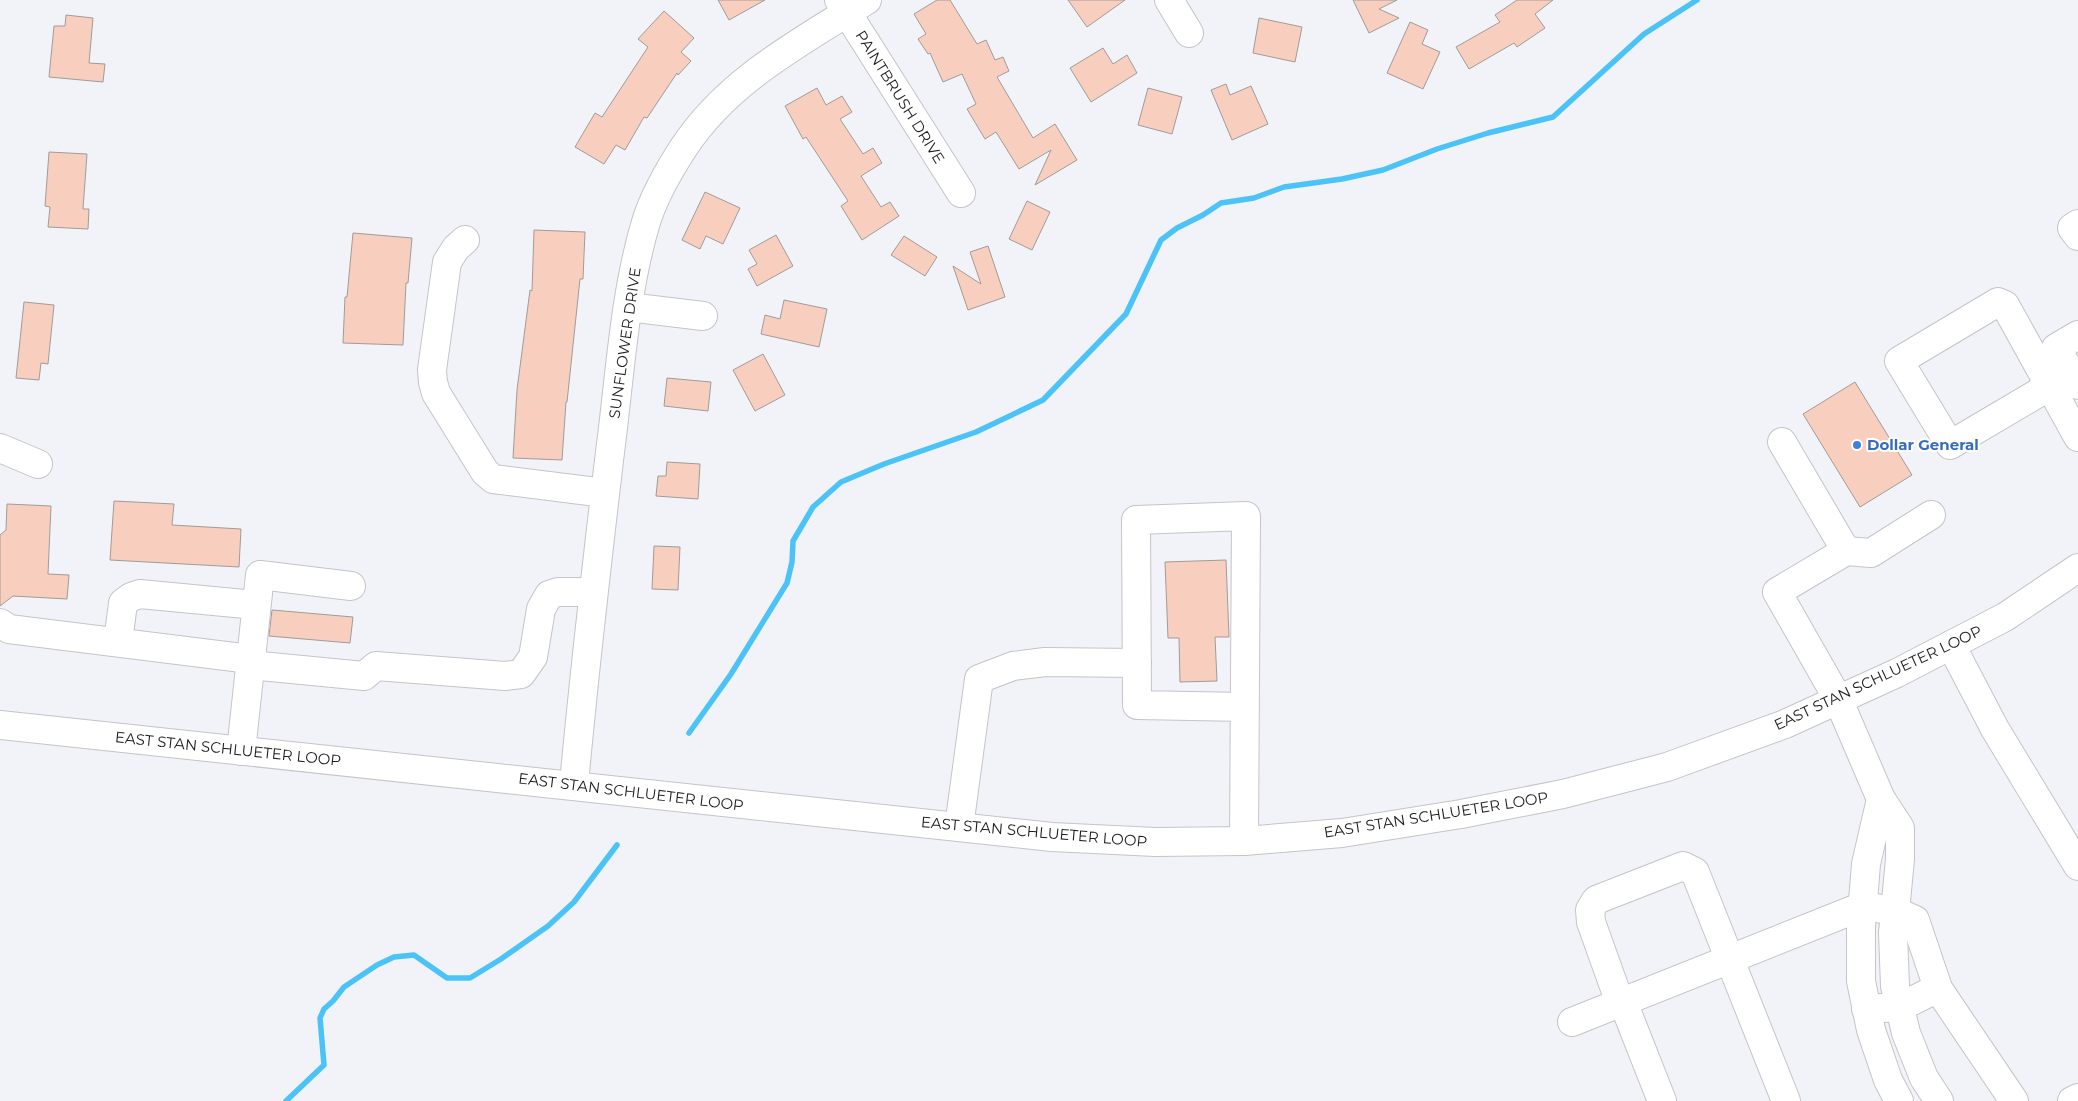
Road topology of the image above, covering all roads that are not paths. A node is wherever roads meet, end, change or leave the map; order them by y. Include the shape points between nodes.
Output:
1 (1169, 0) edge
2 (851, 4) edge
3 (1189, 33) dead end
4 (960, 193) dead end
5 (2078, 224) edge
6 (2078, 236) edge
7 (465, 240) dead end
8 (628, 308) junction
9 (703, 316) dead end
10 (2078, 335) edge
11 (2078, 385) edge
12 (2050, 386) junction
13 (2078, 437) edge
14 (1782, 442) dead end
15 (0, 448) edge
16 (38, 464) dead end
17 (605, 493) junction
18 (1931, 516) dead end
19 (1846, 551) junction
20 (2078, 568) edge
21 (351, 586) dead end
22 (593, 592) junction
23 (256, 605) junction
24 (0, 623) edge
25 (118, 642) junction
26 (1951, 645) junction
27 (250, 662) junction
28 (1136, 662) junction
29 (1838, 699) junction
30 (1245, 707) junction
31 (0, 725) edge
32 (240, 751) junction
33 (574, 784) junction
34 (1881, 799) junction
35 (959, 827) junction
36 (1244, 841) junction
37 (2078, 866) edge
38 (1863, 906) junction
39 (1895, 911) junction
40 (1731, 959) junction
41 (1938, 987) junction
42 (1622, 1002) junction
43 (1900, 1008) junction
44 (1866, 1009) junction
45 (1572, 1022) dead end
46 (2078, 1098) edge
47 (1662, 1101) edge
48 (1786, 1101) edge
49 (1899, 1101) edge
50 (1939, 1101) edge
51 (2014, 1101) edge
52 (2072, 1101) edge

1 - 3 main road
2 - 4 main road, PAINTBRUSH DRIVE
2 - 8 main road, SUNFLOWER DRIVE via 745,79 713,110 684,146 646,221
5 - 6 main road via 2072,228
7 - 17 main road via 447,262 432,370 436,393 485,472 493,479
8 - 9 main road
8 - 17 main road, SUNFLOWER DRIVE
10 - 11 main road via 2056,348
12 - 12 main road via 1950,445 1899,361 1998,302 2005,305
12 - 13 main road
14 - 19 main road
15 - 16 main road
17 - 22 main road, SUNFLOWER DRIVE
18 - 19 main road via 1871,553
19 - 29 main road via 1777,592
20 - 26 main road, EAST STAN SCHLUETER LOOP via 2005,617
21 - 23 main road via 260,575
22 - 27 main road via 549,595 541,609 532,657 521,674 504,676 376,666 364,676
22 - 33 main road, SUNFLOWER DRIVE
23 - 25 main road via 140,594 123,602
23 - 27 main road
24 - 25 main road via 9,629
25 - 27 main road
26 - 29 main road, EAST STAN SCHLUETER LOOP
26 - 37 main road via 1995,729
27 - 32 main road
28 - 30 main road via 1137,704
28 - 30 main road via 1136,520 1246,516
28 - 35 main road via 1045,662 1013,666 979,679
29 - 34 main road
29 - 36 main road, EAST STAN SCHLUETER LOOP via 1785,724 1667,767 1563,794 1342,833
30 - 36 main road
31 - 32 main road, EAST STAN SCHLUETER LOOP
32 - 33 main road, EAST STAN SCHLUETER LOOP
33 - 35 main road, EAST STAN SCHLUETER LOOP via 667,797
34 - 38 main road via 1866,864
34 - 39 main road via 1900,828
35 - 36 main road, EAST STAN SCHLUETER LOOP via 1052,837
38 - 39 main road
38 - 40 main road
38 - 44 main road via 1860,981
39 - 41 main road via 1915,920
39 - 43 main road via 1895,986
40 - 42 main road
40 - 42 main road via 1695,872 1683,866 1596,900 1590,910 1591,922
40 - 48 main road
41 - 43 main road
41 - 51 main road
42 - 45 main road
42 - 47 main road
43 - 44 main road
43 - 50 main road via 1924,1078
44 - 49 main road via 1888,1080
46 - 52 main road

